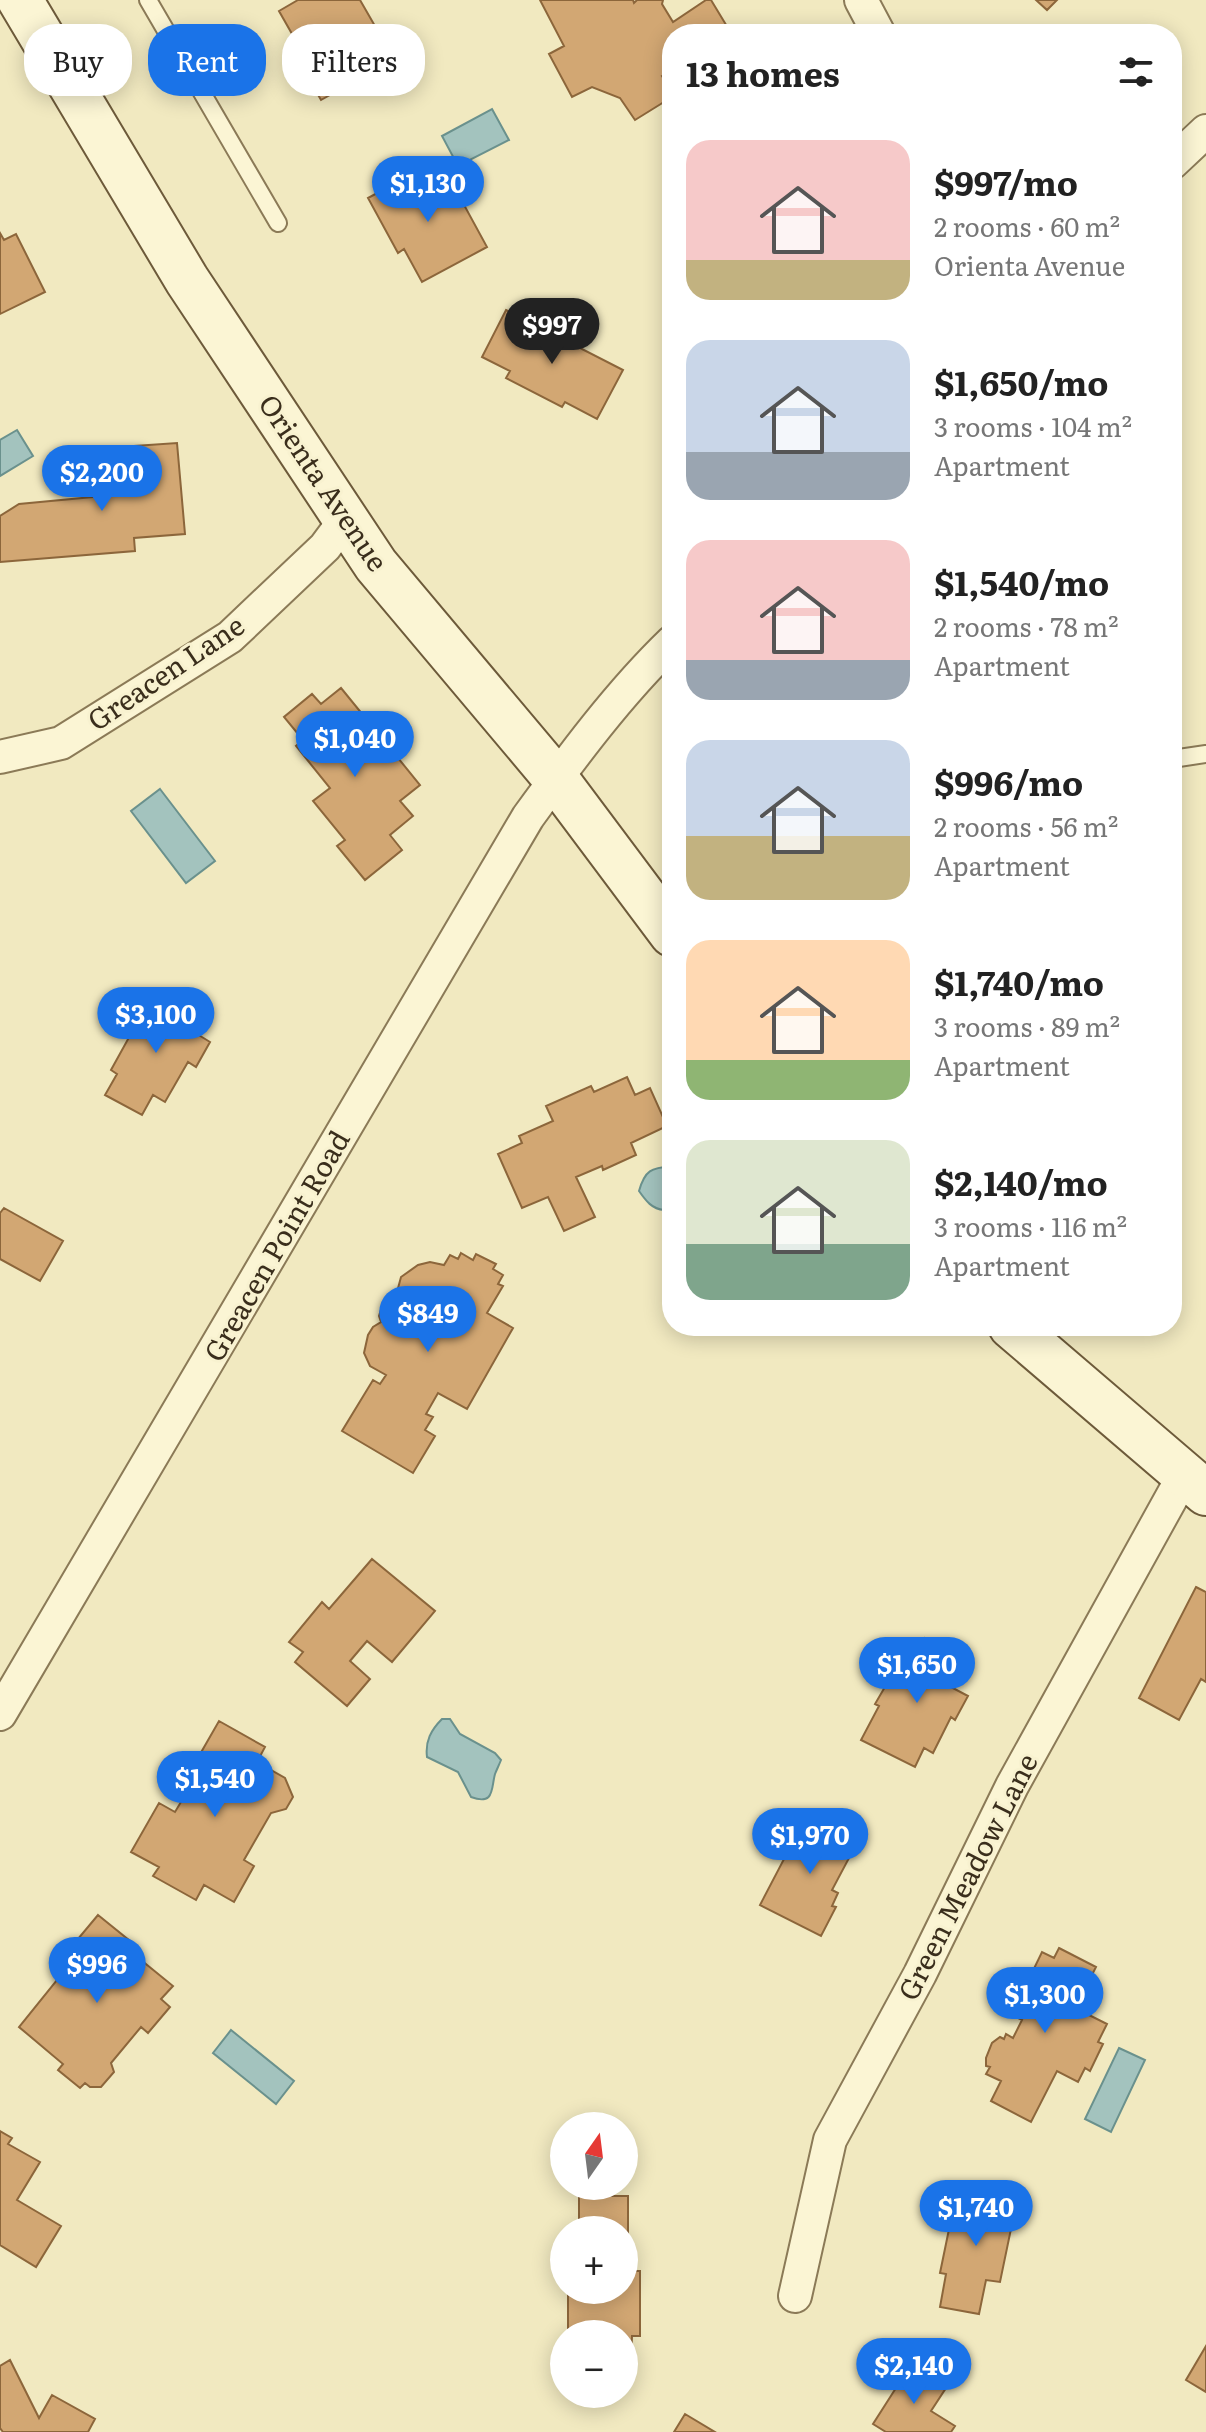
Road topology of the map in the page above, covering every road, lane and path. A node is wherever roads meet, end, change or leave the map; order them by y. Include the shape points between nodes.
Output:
1 (20, 0) edge
2 (148, 0) edge
3 (861, 0) edge
4 (874, 24) edge
5 (1206, 131) edge
6 (1182, 154) edge
7 (278, 223) dead end
8 (345, 520) junction
9 (662, 652) edge
10 (1206, 754) edge
11 (0, 757) edge
12 (1182, 758) edge
13 (556, 779) junction
14 (662, 921) edge
15 (1023, 1336) edge
16 (1195, 1484) edge
17 (0, 1714) edge
18 (795, 2296) dead end

1 - 8 street, Orienta Avenue via 187,280
2 - 7 lane
3 - 4 street
5 - 6 street
8 - 11 street, Greacen Lane via 325,547 230,637 61,743
8 - 13 street, Orienta Avenue via 376,565
9 - 13 street, Greacen Point Road
10 - 12 lane
13 - 14 street, Orienta Avenue
13 - 17 street, Greacen Point Road via 528,817
15 - 16 street
16 - 18 street, Green Meadow Lane via 1012,1786 920,1974 830,2140

